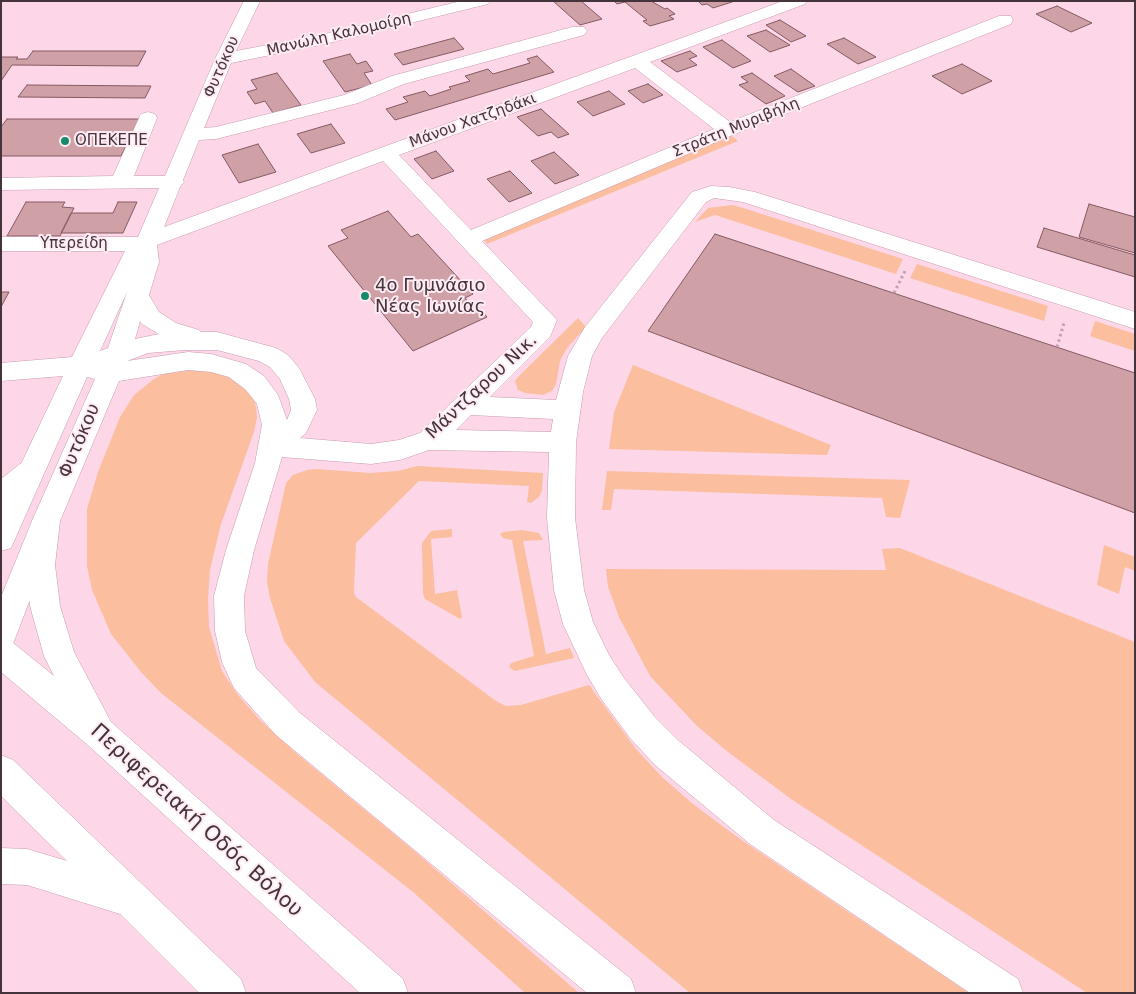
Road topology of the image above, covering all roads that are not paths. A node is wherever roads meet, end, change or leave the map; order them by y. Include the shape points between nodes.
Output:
1 (252, 1) edge
2 (482, 1) edge
3 (799, 1) edge
4 (1005, 20) dead end
5 (578, 31) dead end
6 (224, 59) junction
7 (637, 61) junction
8 (148, 118) dead end
9 (728, 130) junction
10 (193, 135) junction
11 (386, 153) junction
12 (121, 182) junction
13 (174, 182) junction
14 (1, 184) edge
15 (468, 239) junction
16 (146, 242) junction
17 (1, 244) edge
18 (138, 296) junction
19 (1135, 322) edge
20 (217, 341) junction
21 (114, 363) junction
22 (80, 366) junction
23 (1, 372) edge
24 (464, 406) junction
25 (567, 410) junction
26 (428, 440) junction
27 (563, 442) junction
28 (272, 446) junction
29 (30, 472) junction
30 (1, 494) edge
31 (46, 521) junction
32 (1, 539) edge
33 (1, 636) edge
34 (1, 652) edge
35 (101, 735) junction
36 (1, 772) edge
37 (1, 866) edge
38 (132, 900) junction
39 (227, 993) edge
40 (389, 993) edge
41 (617, 993) edge
42 (1004, 993) edge

1 - 6 street, Φυτόκου
2 - 6 street, Μανώλη Καλομοίρη via 325,39
3 - 7 street, Μάνου Χατζηδάκι
4 - 9 street, Στράτη Μυριβήλη
5 - 10 street via 398,80 351,99 216,133
6 - 10 street, Φυτόκου
7 - 9 street
7 - 11 street, Μάνου Χατζηδάκι
8 - 12 street
9 - 15 street, Στράτη Μυριβήλη
10 - 13 street, Φυτόκου
11 - 15 street, Μάντζαρου Νικ.
11 - 16 street, Μάνου Χατζηδάκι
12 - 13 street
12 - 14 street
13 - 16 street, Φυτόκου
15 - 24 street, Μάντζαρου Νικ. via 545,320 542,332
16 - 17 street, Υπερείδη
16 - 18 street, Φυτόκου via 148,262
16 - 22 street, Φυτόκου via 129,263
18 - 20 street via 150,318 159,325 182,334
18 - 21 street, Φυτόκου
19 - 25 street via 748,197 711,192 699,197 593,334 580,356
20 - 21 street via 153,344
20 - 28 street via 267,354 279,361 290,374 302,399 303,415 297,426
21 - 22 street
21 - 28 street via 188,361 237,370 255,383 268,402 275,424
21 - 31 street, Φυτόκου
22 - 23 street
22 - 29 street, Φυτόκου
24 - 25 street
24 - 26 street, Μάντζαρου Νικ.
25 - 27 street
26 - 27 street
26 - 28 street, Μάντζαρου Νικ. via 400,450 370,454
27 - 42 street via 561,518 566,574 573,607 598,664 642,727 667,753 762,832
28 - 41 street via 229,596 233,647 245,678 288,724
29 - 30 street
29 - 32 street, Φυτόκου
31 - 33 street, Φυτόκου
31 - 35 street via 40,565 45,606 60,656
34 - 35 street, Περιφερειακή Οδός Βόλου
35 - 40 street, Περιφερειακή Οδός Βόλου
36 - 38 street
37 - 38 street via 26,866
38 - 39 street

